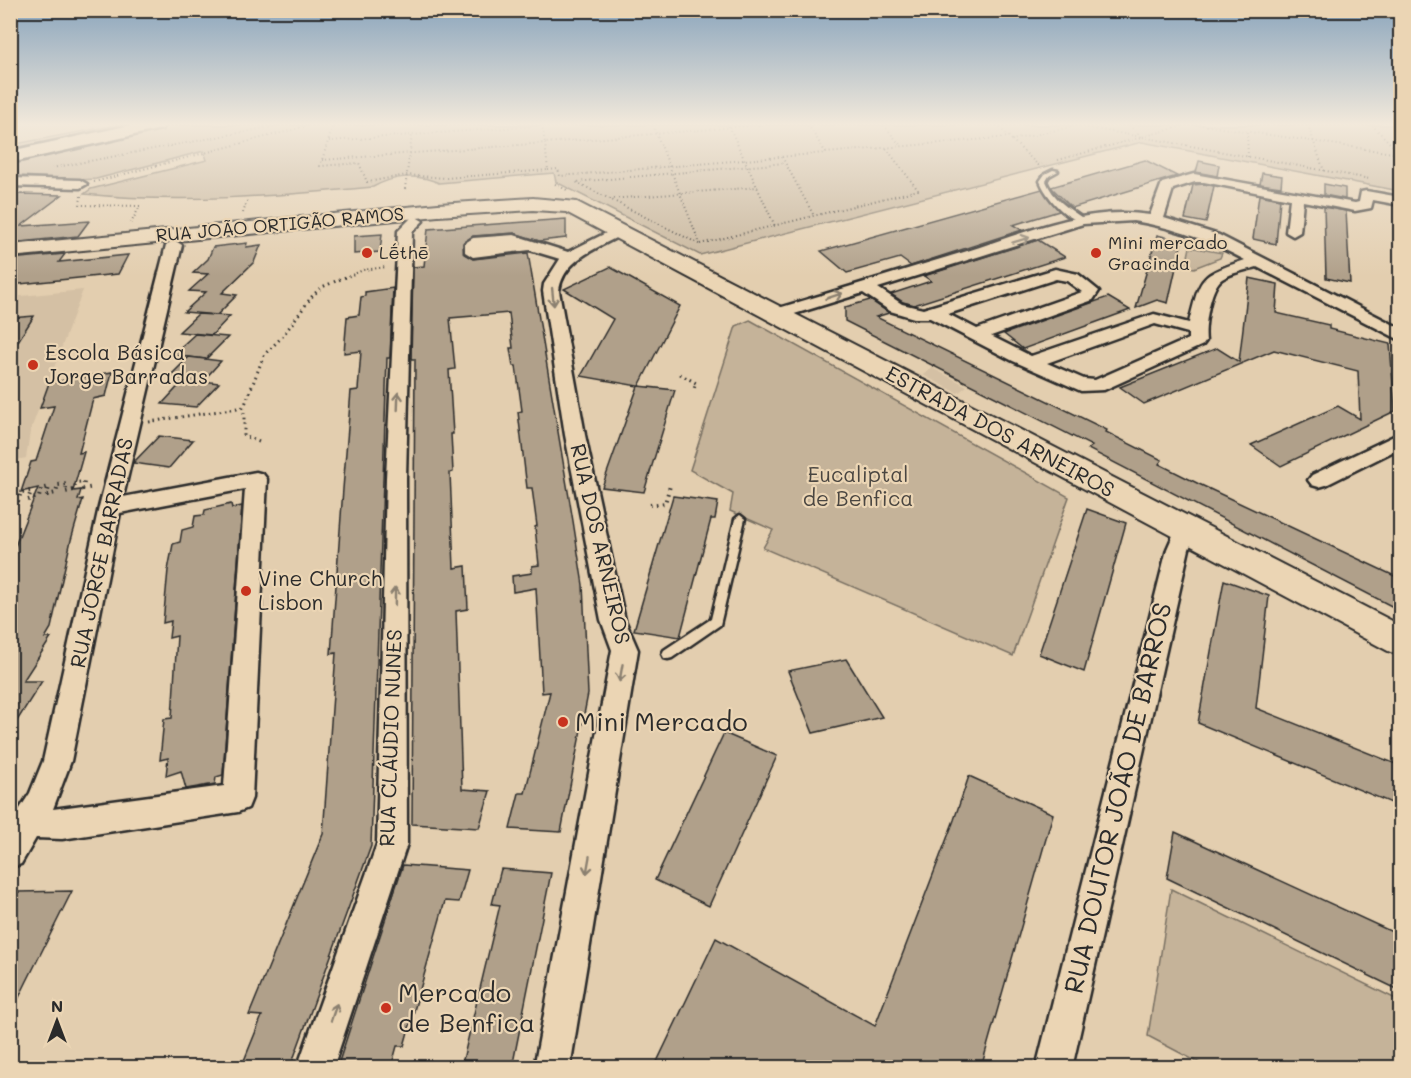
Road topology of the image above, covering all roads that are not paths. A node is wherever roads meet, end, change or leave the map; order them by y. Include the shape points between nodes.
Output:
1 (1047, 175) edge
2 (14, 182) edge
3 (80, 184) road end
4 (1297, 196) junction
5 (1401, 201) edge
6 (422, 216) junction
7 (1082, 220) junction
8 (1155, 220) junction
9 (601, 222) junction
10 (1293, 232) dead end
11 (175, 240) junction
12 (526, 246) dead end
13 (10, 251) edge
14 (569, 257) junction
15 (10, 260) edge
16 (1258, 261) junction
17 (864, 286) junction
18 (933, 313) junction
19 (778, 314) junction
20 (1196, 330) junction
21 (976, 335) junction
22 (1401, 335) edge
23 (1031, 362) junction
24 (1401, 440) edge
25 (1319, 480) dead end
26 (110, 507) junction
27 (740, 519) dead end
28 (1186, 530) junction
29 (1401, 641) edge
30 (668, 654) dead end
31 (30, 823) junction
32 (10, 853) edge
33 (315, 1068) edge
34 (552, 1068) edge
35 (1054, 1068) edge

1 - 7 lane via 1043,181 1046,192
2 - 3 street
4 - 5 street via 1355,207 1366,205 1366,195
4 - 8 street via 1194,178 1167,186
4 - 10 street
6 - 9 street, RUA JOÃO ORTIGÃO RAMOS via 546,210
6 - 11 street, RUA JOÃO ORTIGÃO RAMOS
33 -> 6 street, RUA CLÁUDIO NUNES via 392,844 402,268 405,231
7 - 8 street
17 -> 7 street
8 - 16 street via 1214,238
9 - 14 street, RUA DOS ARNEIROS
9 - 19 street, ESTRADA DOS ARNEIROS
11 - 13 street, RUA JOÃO ORTIGÃO RAMOS
11 - 15 street, RUA JOÃO ORTIGÃO RAMOS
11 - 26 street, RUA JORGE BARRADAS
12 - 14 street
14 -> 34 street, RUA DOS ARNEIROS via 551,291 582,470 614,620 625,650
16 - 20 street via 1217,275 1207,284
16 - 22 street
17 - 18 street via 901,311
19 -> 17 street
18 - 21 street
18 - 21 street via 1055,274 1072,277 1091,291 1087,297
19 - 28 street, ESTRADA DOS ARNEIROS
20 - 23 street via 1154,319
20 - 23 street via 1197,341 1097,386 1081,385
21 - 23 street
24 - 25 street
26 - 31 street, RUA JORGE BARRADAS via 57,761
26 - 31 street via 256,479 238,798 62,824
27 - 30 lane via 716,622
28 - 29 street, ESTRADA DOS ARNEIROS
28 - 35 street, RUA DOUTOR JOÃO DE BARROS via 1178,549
31 - 32 street, RUA JORGE BARRADAS

